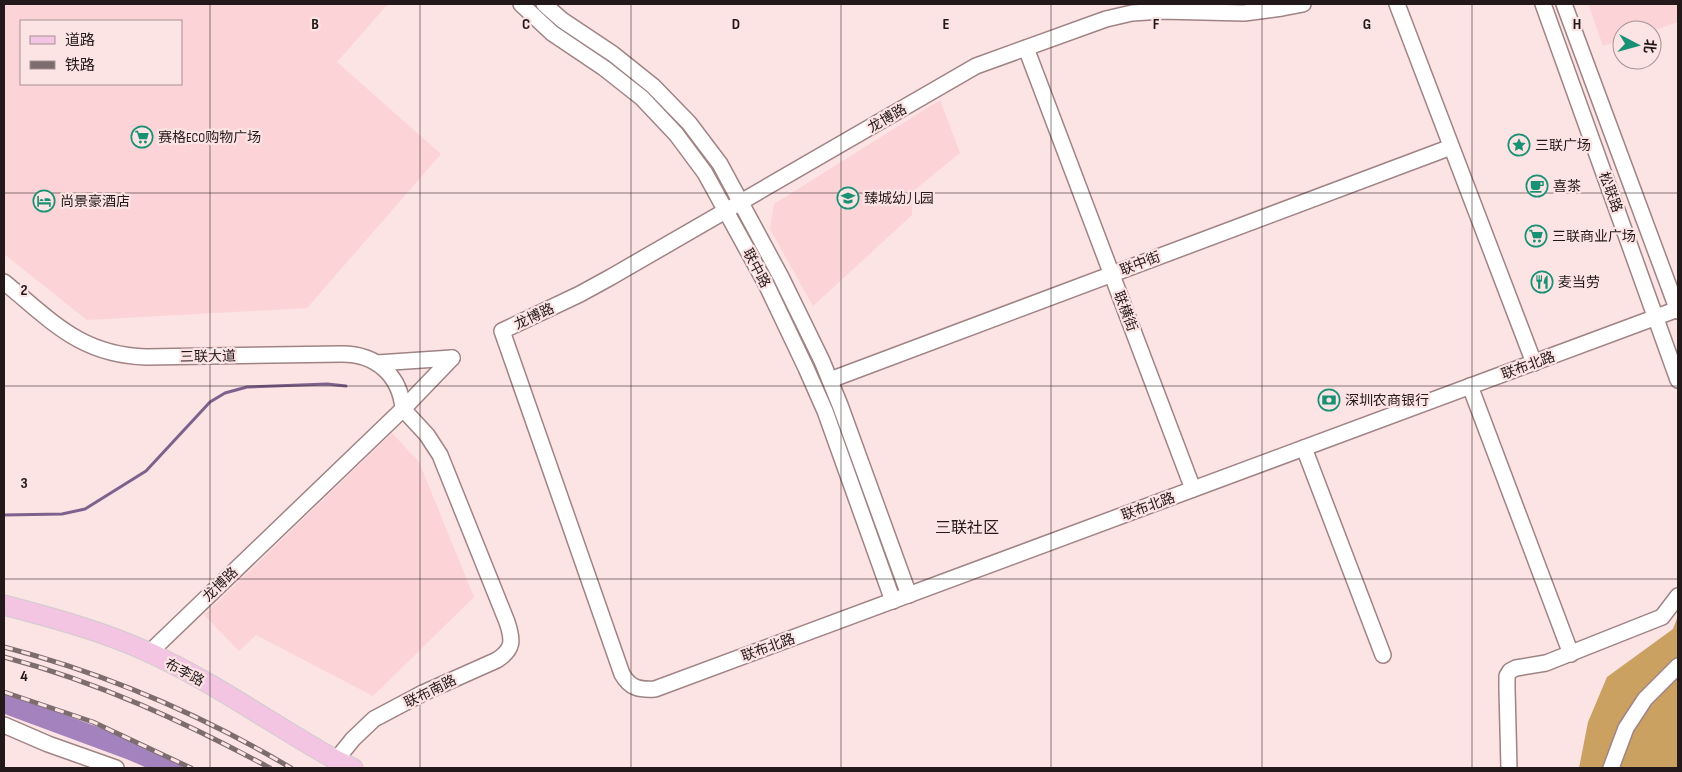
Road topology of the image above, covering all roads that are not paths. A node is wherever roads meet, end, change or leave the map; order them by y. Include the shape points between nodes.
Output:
1 (521, 4) edge
2 (544, 4) edge
3 (1303, 4) edge
4 (1397, 4) edge
5 (1543, 4) edge
6 (1564, 4) edge
7 (1026, 48) junction
8 (1451, 147) junction
9 (740, 202) junction
10 (726, 211) junction
11 (1112, 274) junction
12 (4, 282) edge
13 (1678, 310) edge
14 (1656, 317) junction
15 (377, 363) junction
16 (1534, 363) junction
17 (830, 380) junction
18 (1678, 380) edge
19 (1470, 386) junction
20 (403, 409) junction
21 (1304, 448) junction
22 (1193, 489) junction
23 (908, 595) junction
24 (1678, 596) edge
25 (893, 600) junction
26 (4, 605) edge
27 (149, 653) junction
28 (1571, 654) junction
29 (1383, 655) dead end
30 (1678, 666) edge
31 (622, 674) joint
32 (4, 725) edge
33 (336, 760) junction
34 (116, 768) edge
35 (353, 768) edge
36 (1509, 768) edge
37 (1612, 768) edge

1 - 10 street, 联中路 via 552,33 624,83 660,115 692,153
2 - 9 street, 联中路 via 577,31 634,69 672,104 720,164
3 - 7 street, 龙博路 via 1244,13 1132,13
4 - 8 street
5 - 14 street, 松联路
6 - 13 street, 松联路
7 - 9 street, 龙博路 via 976,66
7 - 11 street, 联横街
8 - 11 street, 联中街
8 - 16 street
9 - 10 street, 龙博路
9 - 17 street, 联中路 via 802,319
10 - 25 street, 联中路 via 787,326 821,402
10 - 31 street, 龙博路 via 580,294 502,331
11 - 17 street, 联中街
11 - 22 street, 联横街
12 - 15 street, 三联大道 via 69,335 93,348 119,355 352,354
13 - 14 street, 联布北路
14 - 16 street, 联布北路
14 - 18 street, 松联路
15 - 20 street, 三联大道 via 396,383
15 - 20 street, 龙博路 via 452,358
16 - 19 street, 联布北路
17 - 23 street, 联中路
19 - 21 street, 联布北路
19 - 28 street
20 - 27 street, 龙博路
20 - 33 street, 联布南路 via 440,455 507,622 512,643 506,654 497,660 374,719
21 - 22 street, 联布北路
21 - 29 street
22 - 23 street, 联布北路
23 - 25 street, 联布北路
24 - 28 street via 1662,617
25 - 31 street, 联布北路 via 655,690 635,688
26 - 27 main road, 布李路 via 116,638
27 - 33 main road, 布李路
28 - 36 street via 1546,664 1516,668 1507,676
30 - 37 street via 1640,706 1626,728
32 - 34 street
33 - 35 main road, 布李路

